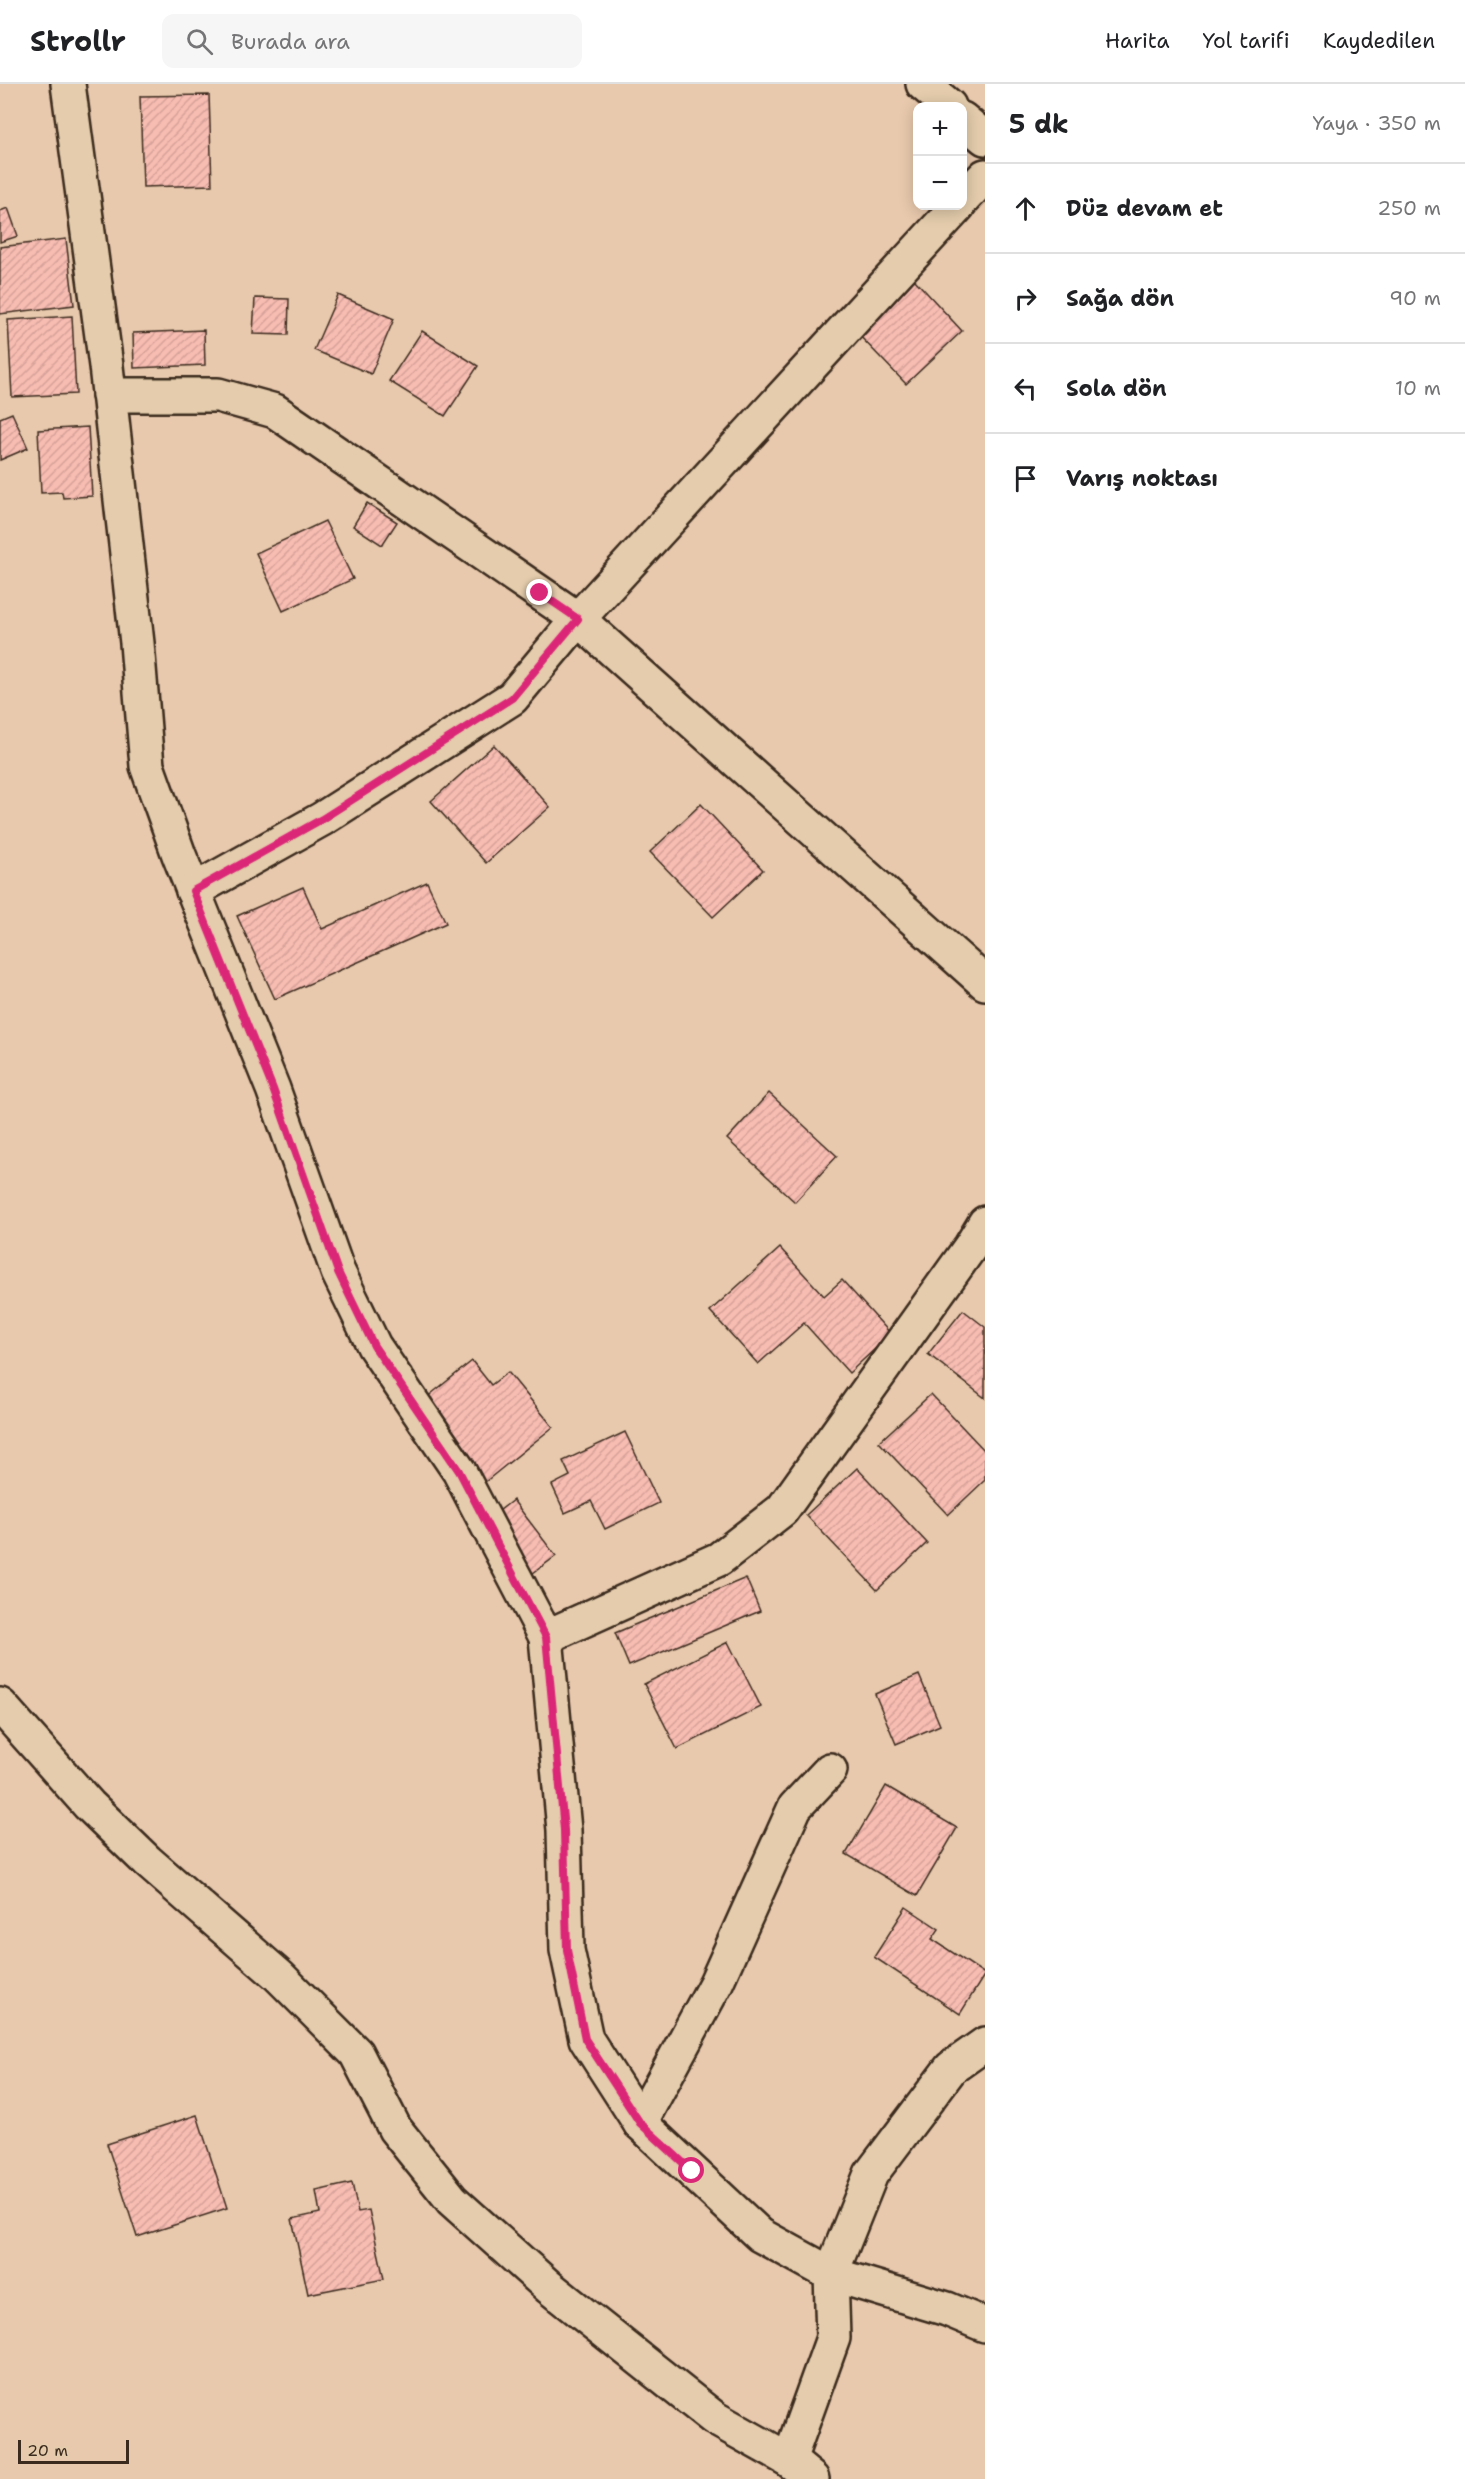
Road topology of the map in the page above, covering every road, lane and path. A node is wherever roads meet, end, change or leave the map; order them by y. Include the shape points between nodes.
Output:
1 (68, 84) edge
2 (923, 84) edge
3 (944, 102) edge
4 (967, 122) edge
5 (985, 138) edge
6 (985, 176) edge
7 (967, 196) edge
8 (953, 210) edge
9 (110, 395) junction
10 (578, 619) junction
11 (193, 891) junction
12 (985, 983) edge
13 (985, 1223) edge
14 (546, 1637) junction
15 (0, 1705) edge
16 (830, 1770) dead end
17 (985, 2044) edge
18 (640, 2123) junction
19 (831, 2274) junction
20 (985, 2325) edge
21 (800, 2469) edge

1 - 9 street
2 - 3 street
4 - 5 street
6 - 7 street
8 - 10 street
9 - 10 street via 218,395 275,411
9 - 11 street via 147,766
10 - 11 street via 512,698 322,819
10 - 12 street
11 - 14 street via 273,1089 338,1272 374,1346 459,1471
13 - 14 street via 782,1510 719,1559
14 - 18 street via 564,1830 567,1950 585,2039
15 - 21 street via 89,1805 279,1976 356,2053 395,2130 452,2200 549,2287 714,2418
16 - 18 street via 795,1808 716,1983
17 - 19 street via 951,2068 871,2174
18 - 19 street via 760,2235
19 - 20 street via 947,2309
19 - 21 street via 833,2338

